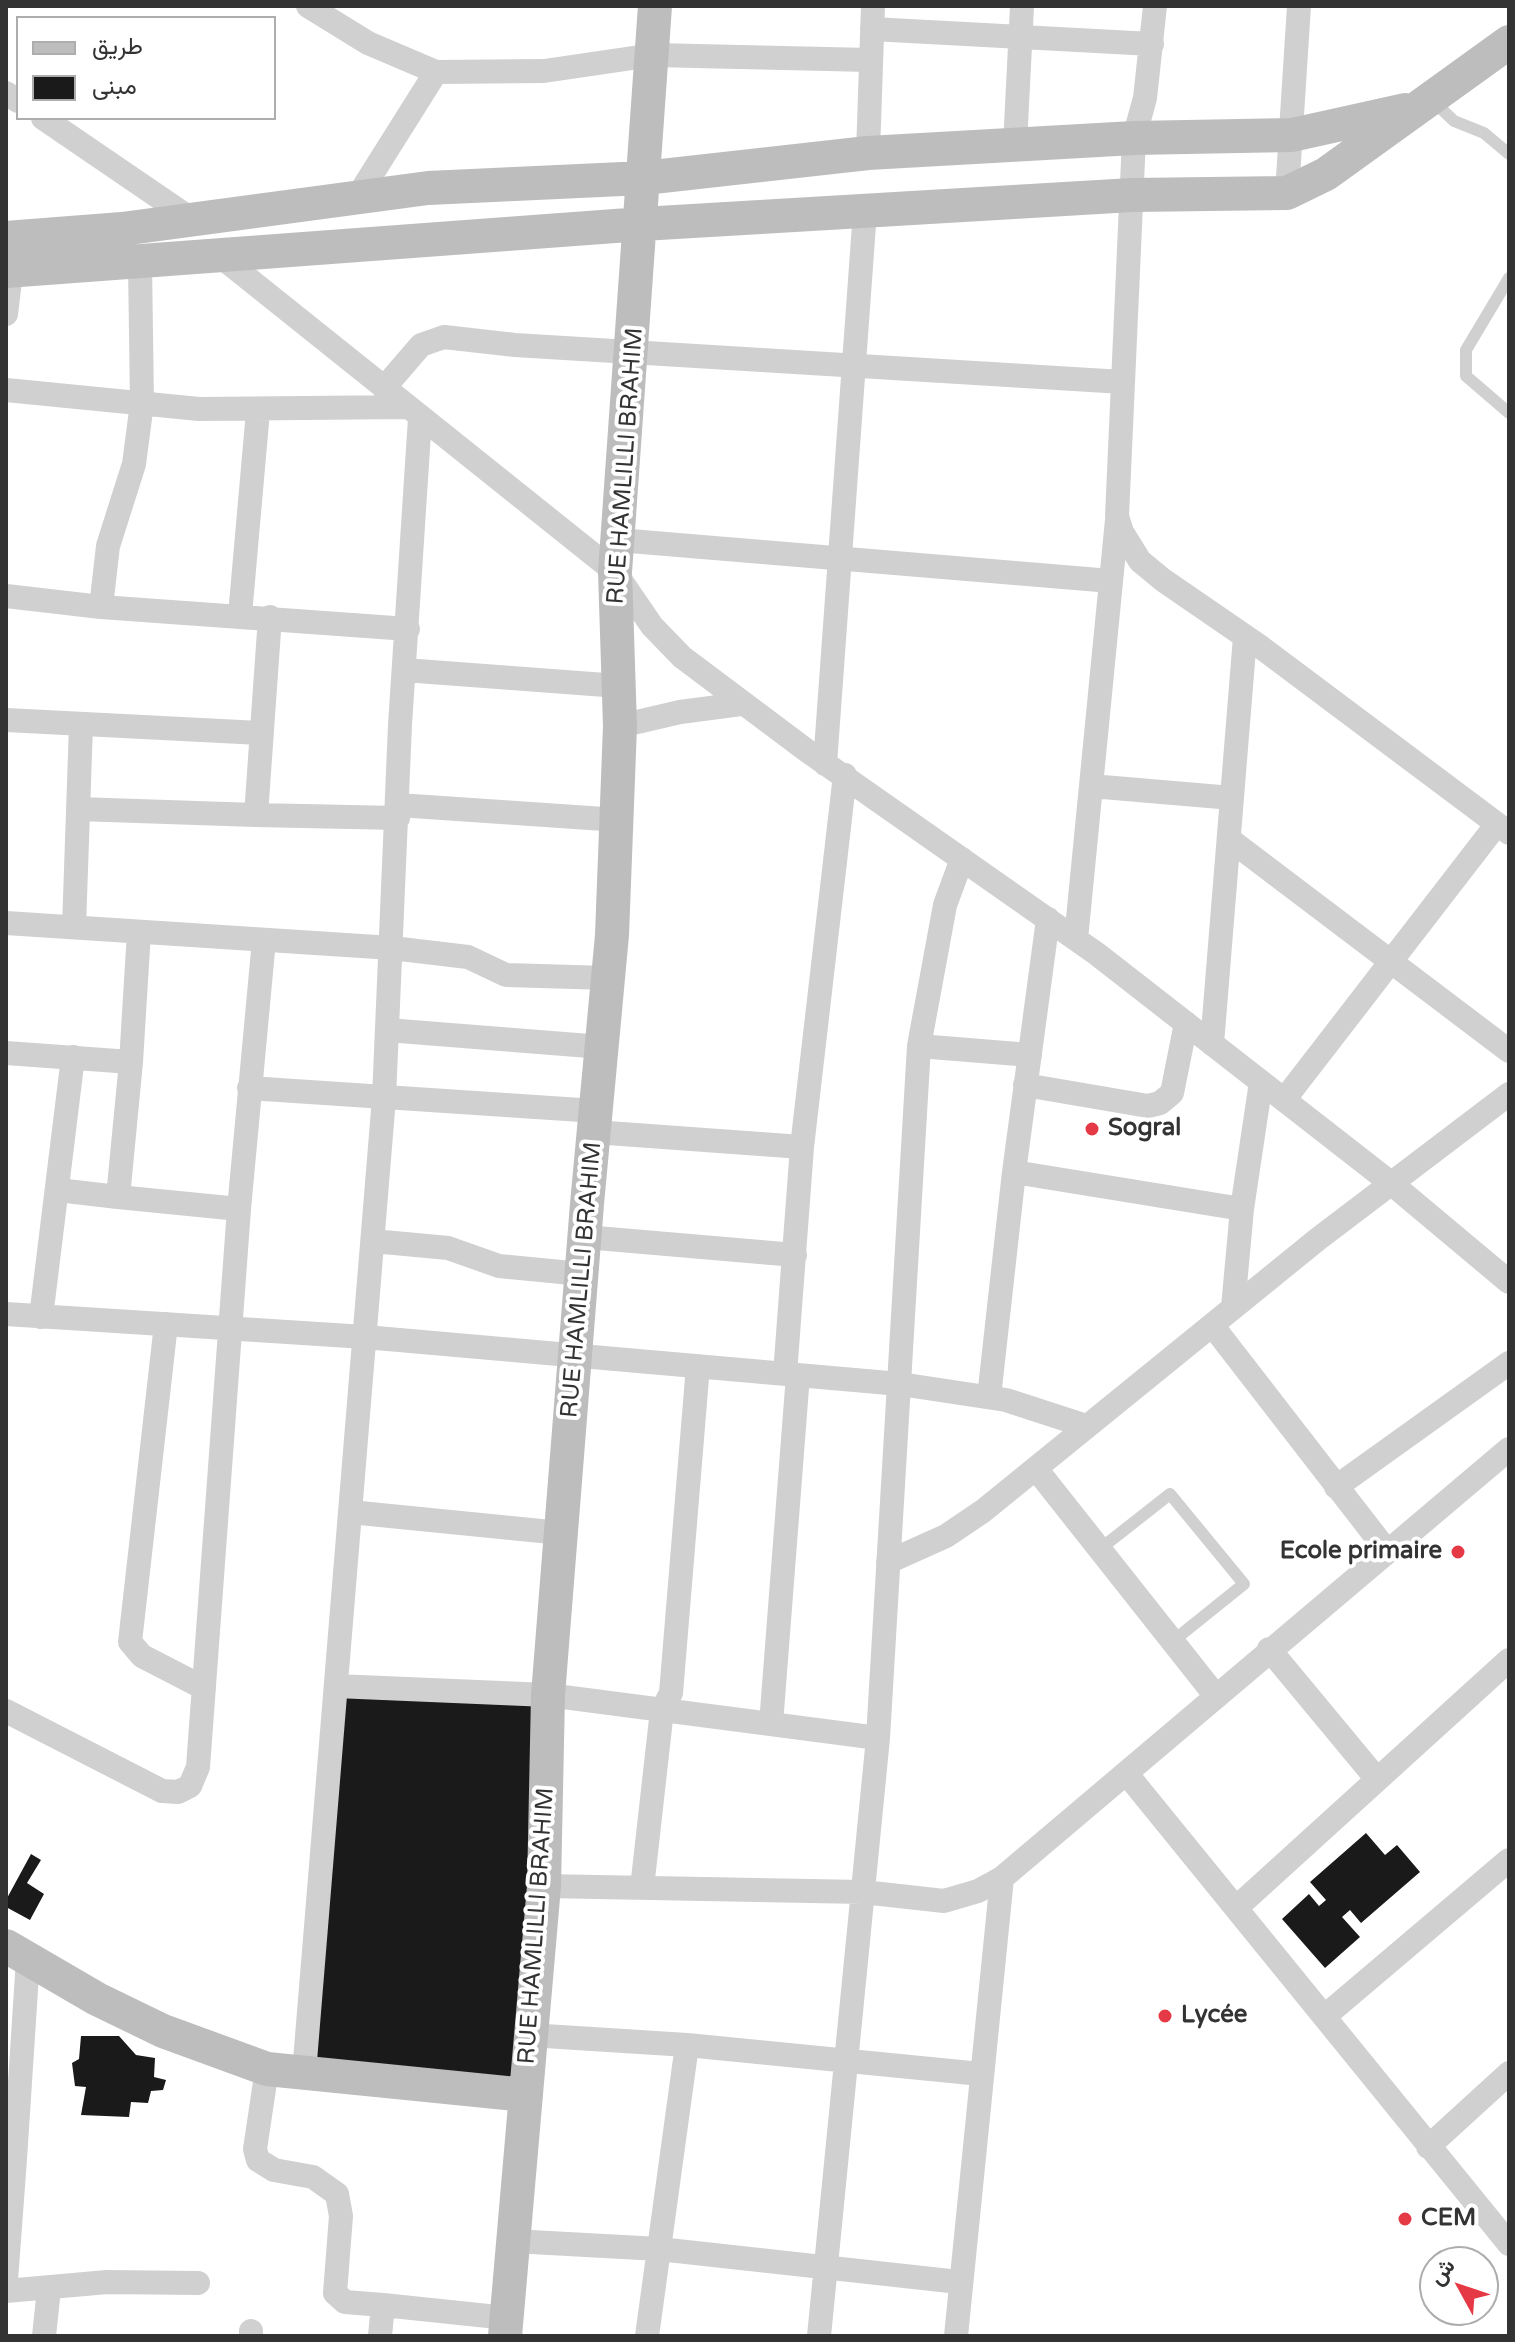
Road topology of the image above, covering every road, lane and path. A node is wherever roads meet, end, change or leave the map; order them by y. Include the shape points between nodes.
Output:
1 (308, 6) edge
2 (655, 6) edge
3 (1022, 6) edge
4 (1155, 6) edge
5 (1299, 6) edge
6 (872, 18) edge
7 (1020, 38) junction
8 (1509, 42) edge
9 (1152, 44) junction
10 (653, 55) junction
11 (870, 60) junction
12 (436, 72) junction
13 (1426, 103) junction
14 (46, 120) edge
15 (1292, 135) junction
16 (1134, 138) junction
17 (1015, 145) junction
18 (868, 153) junction
19 (1509, 154) edge
20 (644, 178) junction
21 (1287, 193) junction
22 (1132, 195) junction
23 (358, 196) junction
24 (865, 211) junction
25 (243, 212) junction
26 (191, 219) junction
27 (642, 224) junction
28 (236, 253) junction
29 (10, 254) edge
30 (140, 263) junction
31 (1509, 278) edge
32 (6, 314) edge
33 (632, 353) junction
34 (852, 366) junction
35 (1123, 382) junction
36 (384, 388) junction
37 (6, 390) edge
38 (142, 403) junction
39 (258, 411) junction
40 (414, 412) junction
41 (1509, 413) edge
42 (1117, 516) junction
43 (617, 556) junction
44 (841, 559) junction
45 (1111, 581) junction
46 (6, 596) edge
47 (101, 607) junction
48 (240, 615) junction
49 (270, 617) junction
50 (408, 629) junction
51 (1245, 637) junction
52 (404, 670) junction
53 (619, 686) junction
54 (741, 704) junction
55 (6, 720) edge
56 (81, 725) junction
57 (620, 726) junction
58 (260, 733) junction
59 (835, 770) junction
60 (1091, 786) junction
61 (1232, 798) junction
62 (78, 809) junction
63 (398, 811) junction
64 (256, 815) junction
65 (619, 820) junction
66 (1503, 828) edge
67 (1229, 839) junction
68 (962, 859) junction
69 (1048, 919) junction
70 (6, 923) edge
71 (74, 927) junction
72 (139, 932) junction
73 (1076, 939) junction
74 (264, 940) junction
75 (392, 948) junction
76 (1389, 962) junction
77 (608, 978) junction
78 (1186, 1023) junction
79 (387, 1030) junction
80 (1212, 1044) junction
81 (919, 1046) junction
82 (602, 1047) junction
83 (1509, 1051) edge
84 (6, 1053) edge
85 (1030, 1055) junction
86 (73, 1057) junction
87 (131, 1062) junction
88 (1261, 1082) junction
89 (1025, 1085) junction
90 (249, 1088) junction
91 (1509, 1094) edge
92 (384, 1098) junction
93 (1284, 1100) junction
94 (595, 1121) junction
95 (802, 1147) junction
96 (1014, 1172) junction
97 (1392, 1184) junction
98 (58, 1190) junction
99 (118, 1197) junction
100 (239, 1209) junction
101 (1242, 1209) junction
102 (585, 1237) junction
103 (373, 1241) junction
104 (795, 1255) junction
105 (582, 1274) junction
106 (1509, 1282) edge
107 (1233, 1307) junction
108 (6, 1314) edge
109 (41, 1317) junction
110 (166, 1324) junction
111 (1212, 1325) junction
112 (230, 1328) junction
113 (365, 1337) junction
114 (576, 1355) junction
115 (1509, 1363) edge
116 (698, 1366) junction
117 (791, 1374) junction
118 (900, 1384) junction
119 (989, 1397) junction
120 (1086, 1426) junction
121 (1509, 1449) edge
122 (1037, 1470) junction
123 (1336, 1487) junction
124 (350, 1512) junction
125 (561, 1533) junction
126 (1100, 1549) junction
127 (1387, 1551) junction
128 (888, 1562) junction
129 (1173, 1641) junction
130 (1269, 1649) junction
131 (1509, 1660) edge
132 (336, 1686) junction
133 (204, 1688) junction
134 (548, 1695) junction
135 (1215, 1695) junction
136 (662, 1710) junction
137 (6, 1711) edge
138 (771, 1724) junction
139 (878, 1738) junction
140 (1126, 1773) junction
141 (1376, 1778) junction
142 (1509, 1860) edge
143 (1002, 1878) junction
144 (544, 1886) junction
145 (642, 1888) junction
146 (863, 1892) junction
147 (1236, 1908) junction
148 (17, 1952) edge
149 (1325, 2016) junction
150 (529, 2035) junction
151 (687, 2045) junction
152 (845, 2061) junction
153 (267, 2069) junction
154 (304, 2073) junction
155 (1509, 2073) edge
156 (981, 2074) junction
157 (526, 2095) junction
158 (1428, 2147) junction
159 (11, 2159) edge
160 (1507, 2238) edge
161 (513, 2241) junction
162 (659, 2249) junction
163 (825, 2266) junction
164 (6, 2280) edge
165 (959, 2282) junction
166 (198, 2283) dead end
167 (49, 2289) junction
168 (6, 2291) edge
169 (383, 2305) junction
170 (506, 2327) edge
171 (44, 2336) edge
172 (380, 2336) edge
173 (647, 2336) edge
174 (819, 2336) edge
175 (956, 2336) edge

1 - 12 street via 368,43
2 - 10 street, RUE HAMLILLI BRAHIM
3 - 7 street
4 - 9 street
5 - 15 street
6 - 7 street
6 - 11 street
7 - 9 street
7 - 17 street
8 - 13 street
9 - 16 street
10 - 11 street
10 - 12 street via 544,71
10 - 20 street, RUE HAMLILLI BRAHIM
11 - 18 street
12 - 23 street
13 - 15 street
13 - 19 lane via 1484,133
13 - 21 street via 1326,174
14 - 26 street
15 - 16 street
15 - 21 street
16 - 17 street
16 - 22 street
17 - 18 street
18 - 20 street
20 - 23 street
20 - 27 street, RUE HAMLILLI BRAHIM
21 - 22 street
22 - 24 street
22 - 35 street
23 - 25 street
24 - 27 street
24 - 34 street
25 - 26 street
25 - 28 street
26 - 29 street
27 - 28 street
27 - 33 street, RUE HAMLILLI BRAHIM
28 - 30 street
28 - 36 street
29 - 30 street
29 - 32 street
30 - 38 street
31 - 41 lane via 1466,350 1466,376
33 - 34 street
33 - 36 street via 444,337 421,345
33 - 43 street, RUE HAMLILLI BRAHIM
34 - 35 street
34 - 44 street
35 - 42 street
36 - 40 street
37 - 38 street
38 - 39 street
38 - 47 street via 134,464 108,546
39 - 40 street
39 - 48 street
40 - 43 street
40 - 50 street
42 - 45 street
42 - 51 street via 1140,561
43 - 44 street
43 - 53 street, RUE HAMLILLI BRAHIM
43 - 54 street via 652,626
44 - 45 street
44 - 59 street
45 - 60 street
46 - 47 street
47 - 48 street
48 - 49 street
49 - 50 street
49 - 58 street
50 - 52 street
51 - 61 street
51 - 66 street
52 - 53 street
52 - 63 street
53 - 57 street, RUE HAMLILLI BRAHIM
54 - 57 street
54 - 59 street
55 - 56 street
56 - 58 street
56 - 62 street
57 - 65 street, RUE HAMLILLI BRAHIM
58 - 64 street
59 - 68 street
59 - 95 street
60 - 61 street
60 - 73 street
61 - 67 street
62 - 64 street
62 - 71 street
63 - 64 street
63 - 65 street
63 - 75 street
65 - 77 street, RUE HAMLILLI BRAHIM
66 - 76 street
67 - 76 street
67 - 80 street
68 - 69 street
68 - 81 street via 945,905
69 - 73 street
69 - 85 street
70 - 71 street
71 - 72 street
72 - 74 street
72 - 87 street
73 - 78 street
74 - 75 street
74 - 90 street
75 - 77 street via 468,957 506,975
75 - 79 street
76 - 83 street
76 - 93 street
77 - 82 street, RUE HAMLILLI BRAHIM
78 - 80 street
78 - 89 street via 1172,1093 1160,1103 1148,1106
79 - 82 street
79 - 92 street
80 - 88 street
81 - 85 street
81 - 118 street
82 - 94 street, RUE HAMLILLI BRAHIM
84 - 86 street
85 - 89 street
86 - 87 street
86 - 98 street
87 - 99 street
88 - 93 street
88 - 101 street
89 - 96 street
90 - 92 street
90 - 100 street
91 - 97 street
92 - 94 street
92 - 103 street
93 - 97 street
94 - 95 street
94 - 102 street, RUE HAMLILLI BRAHIM
95 - 104 street
96 - 101 street
96 - 119 street
97 - 106 street
97 - 107 street
98 - 99 street
98 - 109 street
99 - 100 street
100 - 112 street
101 - 107 street
102 - 104 street
102 - 105 street, RUE HAMLILLI BRAHIM
103 - 105 street via 448,1248 499,1266
103 - 113 street
104 - 117 street
105 - 114 street, RUE HAMLILLI BRAHIM
107 - 111 street
108 - 109 street
109 - 110 street
110 - 112 street
110 - 133 street via 130,1642 142,1656
111 - 120 street
111 - 123 street
112 - 113 street
112 - 133 street
113 - 114 street
113 - 124 street
114 - 116 street
114 - 125 street, RUE HAMLILLI BRAHIM
115 - 123 street
116 - 117 street
116 - 136 street via 671,1693
117 - 118 street
117 - 138 street
118 - 119 street
118 - 128 street
119 - 120 street
120 - 122 street
121 - 127 street
122 - 126 street
122 - 128 street via 946,1536
123 - 127 street
124 - 125 street
124 - 132 street
125 - 134 street, RUE HAMLILLI BRAHIM
126 - 129 street
126 - 129 lane via 1170,1494 1244,1584
127 - 130 street
128 - 139 street
129 - 135 street
130 - 135 street
130 - 141 street
131 - 141 street
132 - 134 street
132 - 154 street
133 - 137 street via 198,1767 190,1786 178,1792 162,1791
134 - 136 street
134 - 144 street, RUE HAMLILLI BRAHIM
135 - 140 street
136 - 138 street
136 - 145 street
138 - 139 street
139 - 146 street
140 - 143 street
140 - 147 street
141 - 147 street
142 - 149 street
143 - 146 street via 944,1901
143 - 156 street
144 - 145 street
144 - 150 street, RUE HAMLILLI BRAHIM
145 - 146 street
146 - 152 street
147 - 149 street
148 - 153 street via 163,2031
148 - 159 street
149 - 158 street
150 - 151 street
150 - 157 street, RUE HAMLILLI BRAHIM
151 - 152 street
151 - 162 street
152 - 156 street
152 - 163 street
153 - 154 street
153 - 169 street via 255,2149 258,2160 274,2170 313,2177 337,2194 341,2216 335,2293 345,2302
154 - 157 street
155 - 158 street
156 - 165 street
157 - 161 street, RUE HAMLILLI BRAHIM
158 - 160 street
159 - 164 street
161 - 162 street
161 - 170 street, RUE HAMLILLI BRAHIM
162 - 163 street
162 - 173 street
163 - 165 street
163 - 174 street
165 - 175 street
166 - 167 street via 107,2282
167 - 168 street
167 - 171 street
169 - 170 street
169 - 172 street

